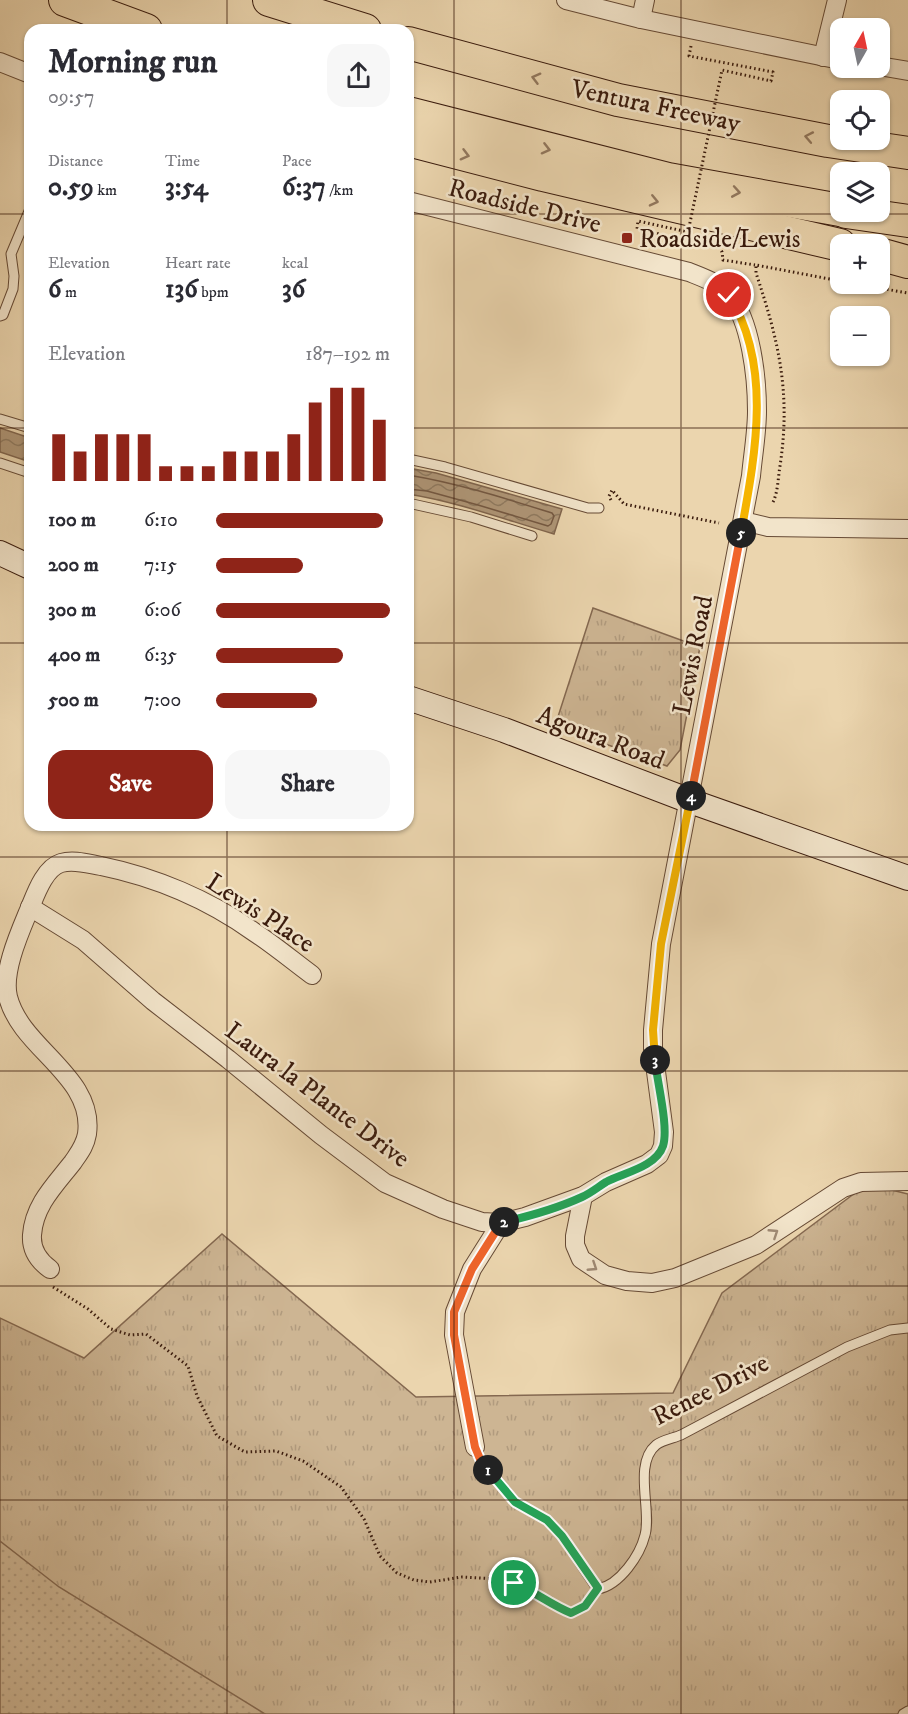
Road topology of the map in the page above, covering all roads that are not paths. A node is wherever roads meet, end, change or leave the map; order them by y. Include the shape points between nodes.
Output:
1 (65, 0) edge
2 (269, 0) edge
3 (566, 0) edge
4 (645, 0) edge
5 (837, 0) edge
6 (835, 18) edge
7 (641, 19) junction
8 (130, 24) edge
9 (346, 24) edge
10 (414, 45) edge
11 (830, 58) edge
12 (0, 62) edge
13 (890, 68) edge
14 (908, 71) edge
15 (24, 72) edge
16 (414, 115) edge
17 (414, 142) edge
18 (908, 153) edge
19 (414, 203) edge
20 (830, 208) edge
21 (890, 218) edge
22 (908, 220) edge
23 (24, 223) edge
24 (830, 243) edge
25 (890, 257) edge
26 (908, 261) edge
27 (729, 295) joint
28 (0, 316) edge
29 (0, 419) edge
30 (24, 426) edge
31 (414, 460) edge
32 (0, 463) edge
33 (24, 471) edge
34 (414, 505) edge
35 (599, 508) road end
36 (743, 521) junction
37 (908, 529) edge
38 (531, 536) dead end
39 (0, 553) edge
40 (24, 564) edge
41 (414, 700) edge
42 (690, 801) junction
43 (908, 878) edge
44 (30, 907) junction
45 (312, 975) dead end
46 (908, 1181) edge
47 (583, 1197) junction
48 (501, 1223) junction
49 (50, 1269) road end
50 (908, 1328) edge
51 (475, 1447) joint
52 (908, 1711) edge
53 (903, 1714) edge

1 - 8 highway
2 - 9 highway
3 - 7 street
4 - 7 street
5 - 6 street
7 - 11 street
18 -> 10 highway, Ventura Freeway via 618,100
12 - 15 street
13 - 14 street
16 -> 20 highway via 668,179
17 -> 24 highway
19 - 27 street, Roadside Drive via 689,272 711,280
21 - 22 highway
23 - 28 lane via 11,254 13,289
25 - 26 highway
27 - 36 street, Lewis Road via 747,333 757,411
29 - 30 lane
31 - 35 lane
32 - 33 lane
34 - 38 lane
36 - 37 street via 768,527
36 - 42 street, Lewis Road
39 - 40 main road
41 - 42 main road, Agoura Road
42 - 43 main road, Agoura Road
42 - 47 street, Lewis Road via 661,944 653,1030 663,1146 647,1164
44 - 45 street, Lewis Place via 48,873 60,863 78,862 123,871 213,907
44 - 48 street, Laura la Plante Drive via 83,940 153,1001 385,1183 443,1209 482,1222
44 - 49 street via 15,943 7,981 8,997 33,1039 55,1061 86,1105 88,1125 86,1144 33,1220 35,1252
47 -> 46 street via 575,1236 581,1259 605,1275 652,1283 675,1278 756,1245 843,1188 861,1182
47 - 48 street, Laura la Plante Drive
48 - 51 street via 472,1269 454,1312 454,1335
50 - 51 lane, Renee Drive via 890,1330 847,1347 656,1445 647,1458 644,1476 645,1534 628,1569 616,1581 598,1588 562,1536 547,1520 515,1502 480,1459
52 - 53 lane

